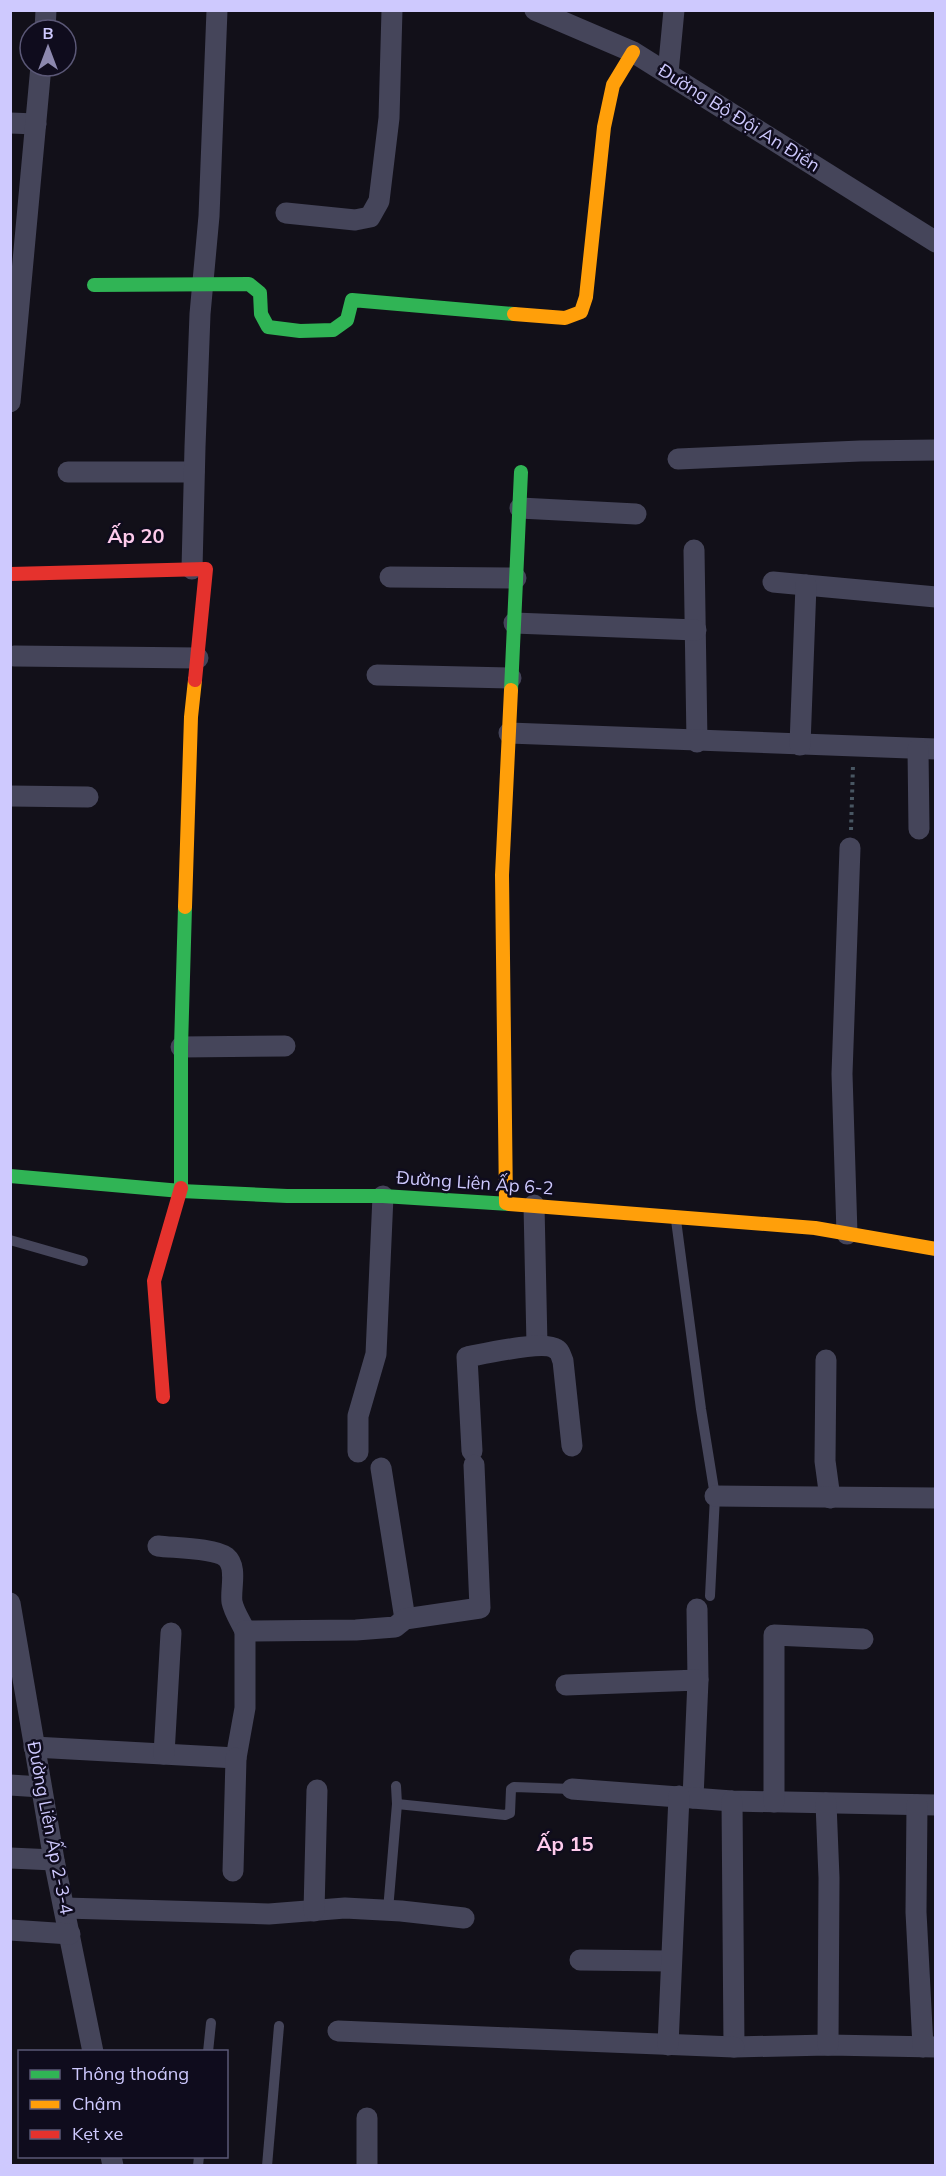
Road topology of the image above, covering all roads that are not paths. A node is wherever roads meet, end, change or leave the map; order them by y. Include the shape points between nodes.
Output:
1 (217, 10) edge
2 (392, 10) edge
3 (535, 10) edge
4 (674, 10) edge
5 (633, 52) junction
6 (668, 73) junction
7 (40, 78) edge
8 (10, 123) edge
9 (36, 124) junction
10 (286, 213) dead end
11 (935, 239) edge
12 (17, 262) edge
13 (94, 285) dead end
14 (204, 285) junction
15 (10, 402) edge
16 (936, 450) edge
17 (678, 459) dead end
18 (68, 472) dead end
19 (194, 472) junction
20 (521, 472) dead end
21 (520, 508) junction
22 (636, 514) dead end
23 (694, 550) dead end
24 (192, 569) junction
25 (10, 574) edge
26 (390, 577) dead end
27 (516, 578) junction
28 (773, 582) dead end
29 (806, 585) junction
30 (936, 597) edge
31 (514, 623) junction
32 (696, 630) junction
33 (14, 656) dead end
34 (198, 658) junction
35 (377, 675) dead end
36 (512, 678) junction
37 (509, 733) junction
38 (697, 742) junction
39 (800, 745) junction
40 (927, 749) edge
41 (10, 796) edge
42 (88, 797) dead end
43 (919, 829) dead end
44 (850, 848) road end
45 (285, 1046) dead end
46 (181, 1047) junction
47 (10, 1176) edge
48 (181, 1191) junction
49 (383, 1196) junction
50 (506, 1203) junction
51 (534, 1205) junction
52 (676, 1216) junction
53 (847, 1234) junction
54 (10, 1240) edge
55 (936, 1249) edge
56 (83, 1261) dead end
57 (537, 1345) junction
58 (826, 1360) dead end
59 (163, 1397) dead end
60 (572, 1446) dead end
61 (358, 1452) dead end
62 (381, 1468) dead end
63 (715, 1496) junction
64 (830, 1498) junction
65 (936, 1498) edge
66 (158, 1546) dead end
67 (704, 1603) joint
68 (10, 1604) edge
69 (405, 1619) junction
70 (245, 1631) junction
71 (171, 1633) dead end
72 (863, 1639) dead end
73 (14, 1645) edge
74 (698, 1680) junction
75 (566, 1685) dead end
76 (19, 1709) edge
77 (34, 1747) junction
78 (164, 1754) junction
79 (236, 1758) junction
80 (10, 1785) edge
81 (396, 1786) dead end
82 (41, 1787) junction
83 (317, 1790) dead end
84 (572, 1790) joint
85 (686, 1797) junction
86 (732, 1801) junction
87 (774, 1802) junction
88 (397, 1803) junction
89 (826, 1803) junction
90 (926, 1805) edge
91 (10, 1857) edge
92 (54, 1860) junction
93 (233, 1871) dead end
94 (65, 1908) junction
95 (388, 1910) junction
96 (314, 1911) junction
97 (464, 1918) dead end
98 (10, 1930) edge
99 (70, 1934) junction
100 (580, 1960) dead end
101 (671, 1961) junction
102 (211, 2023) dead end
103 (279, 2026) dead end
104 (338, 2031) dead end
105 (668, 2045) junction
106 (828, 2045) junction
107 (734, 2047) junction
108 (929, 2047) edge
109 (93, 2050) edge
110 (208, 2050) edge
111 (367, 2118) dead end
112 (267, 2166) edge
113 (367, 2166) edge

1 - 14 street
2 - 10 street via 389,118 379,201 370,217 355,220
3 - 5 street, Đường Bộ Đội An Điền
4 - 6 street
5 - 6 street, Đường Bộ Đội An Điền
5 - 14 street via 613,85 604,127 586,297 581,312 565,318 352,300 347,320 333,330 300,331 268,327 261,314 260,293 249,284
6 - 11 street, Đường Bộ Đội An Điền
7 - 9 street
8 - 9 street
9 - 12 street
12 - 15 street
13 - 14 street
14 - 19 street
16 - 17 street
18 - 19 street
19 - 24 street
20 - 21 street
21 - 22 street
21 - 27 street
23 - 32 street
24 - 25 street
24 - 34 street via 206,569
26 - 27 street
27 - 31 street
28 - 29 street
29 - 30 street
29 - 39 street
31 - 32 street
31 - 36 street
32 - 38 street
33 - 34 street
34 - 46 street via 191,717
35 - 36 street
36 - 37 street
37 - 38 street
37 - 50 street via 502,875
38 - 39 street
39 - 40 street
40 - 43 street
41 - 42 street
44 - 53 street via 842,1074
45 - 46 street
46 - 48 street
47 - 48 street, Đường Liên Ấp 6-2
48 - 49 street, Đường Liên Ấp 6-2
48 - 59 street via 153,1281
49 - 50 street, Đường Liên Ấp 6-2
49 - 61 street via 376,1354 358,1416
50 - 51 street, Đường Liên Ấp 6-2
51 - 52 street, Đường Liên Ấp 6-2
51 - 57 street
52 - 53 street, Đường Liên Ấp 6-2
52 - 63 lane
53 - 55 street, Đường Liên Ấp 6-2
54 - 56 lane
57 - 60 street via 553,1347 563,1361
57 - 69 street via 467,1357 480,1608
58 - 64 street via 825,1461
62 - 69 street
63 - 64 street
63 - 67 lane
64 - 65 street
66 - 70 street via 216,1552 226,1557 232,1575 232,1602
67 - 74 street
68 - 73 street, Đường Liên Ấp 2-3-4
69 - 70 street via 395,1627 356,1630
70 - 79 street via 245,1708
71 - 78 street
72 - 87 street via 774,1635
73 - 76 street, Đường Liên Ấp 2-3-4
74 - 75 street
74 - 85 street
76 - 77 street, Đường Liên Ấp 2-3-4
77 - 78 street
77 - 82 street, Đường Liên Ấp 2-3-4
78 - 79 street
79 - 93 street
80 - 82 street
81 - 88 lane
82 - 92 street, Đường Liên Ấp 2-3-4
83 - 96 street
84 - 85 street
84 - 88 lane via 514,1787 510,1812 505,1815
85 - 86 street
85 - 101 street
86 - 87 street
86 - 107 street
87 - 89 street
88 - 95 lane
89 - 90 street
89 - 106 street
90 - 108 street via 916,1912
91 - 92 street
92 - 94 street, Đường Liên Ấp 2-3-4
94 - 96 street via 269,1914
94 - 99 street, Đường Liên Ấp 2-3-4
95 - 96 street
95 - 97 street
98 - 99 street
99 - 109 street, Đường Liên Ấp 2-3-4
100 - 101 street
101 - 105 street
102 - 110 lane
103 - 112 lane
104 - 105 street
105 - 107 street
106 - 107 street
106 - 108 street
111 - 113 street

